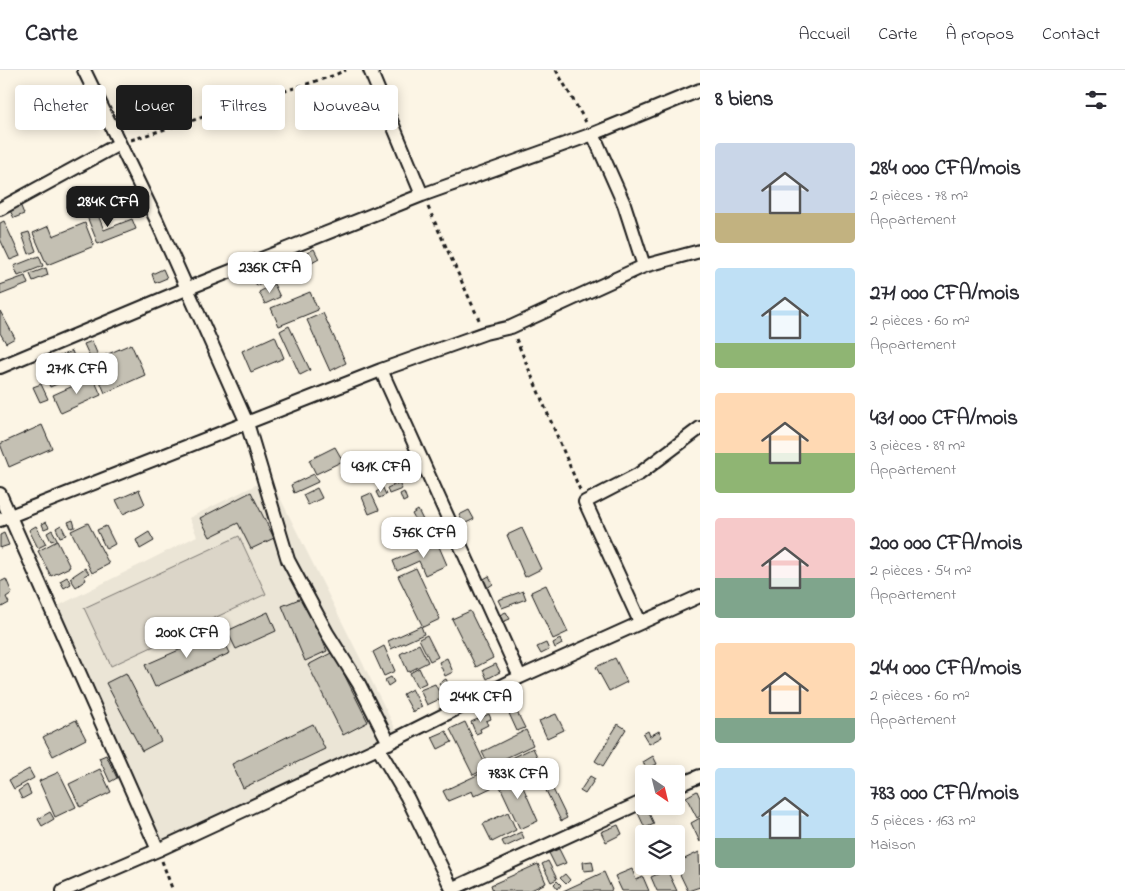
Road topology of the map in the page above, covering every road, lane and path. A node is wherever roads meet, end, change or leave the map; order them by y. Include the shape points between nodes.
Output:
1 (84, 70) edge
2 (346, 70) edge
3 (370, 70) edge
4 (556, 70) edge
5 (700, 90) edge
6 (592, 134) junction
7 (119, 144) junction
8 (422, 195) junction
9 (0, 208) edge
10 (700, 251) edge
11 (644, 266) junction
12 (186, 289) junction
13 (511, 327) junction
14 (485, 333) junction
15 (0, 367) edge
16 (381, 370) junction
17 (247, 422) junction
18 (700, 428) edge
19 (0, 494) edge
20 (585, 502) junction
21 (5, 518) edge
22 (700, 596) edge
23 (640, 622) junction
24 (520, 677) junction
25 (383, 746) junction
26 (700, 776) edge
27 (685, 782) edge
28 (635, 805) edge
29 (158, 850) junction
30 (452, 890) edge
31 (63, 891) edge
32 (173, 891) edge

1 - 7 street
2 - 7 path
3 - 8 street
4 - 6 path
5 - 6 street
6 - 8 street
6 - 11 street via 624,204
7 - 9 street
7 - 12 street
8 - 12 street
8 - 14 path
10 - 11 street
11 - 13 street
12 - 15 street
12 - 17 street
13 - 14 street
13 - 20 path
14 - 16 street
16 - 17 street
16 - 24 street
17 - 21 street
17 - 25 street via 288,560 327,633 360,684
18 - 20 street via 640,474
19 - 21 street
20 - 23 street
21 - 29 street
22 - 23 street
23 - 24 street
24 - 25 street
25 - 29 street
25 - 30 street
26 - 27 street
28 - 30 street
29 - 31 street
29 - 32 path

